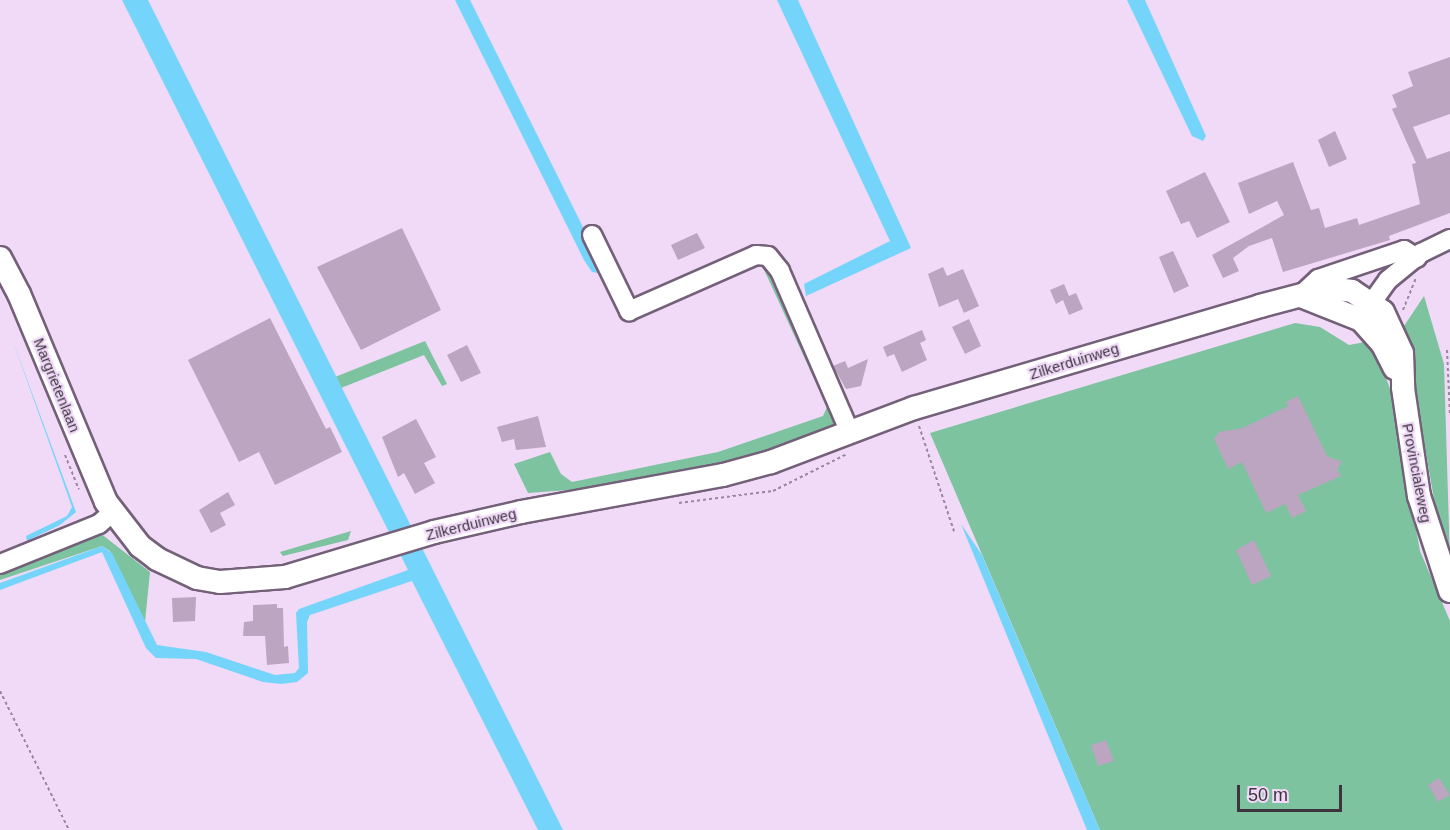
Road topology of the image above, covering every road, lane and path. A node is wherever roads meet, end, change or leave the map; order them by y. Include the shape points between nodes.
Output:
1 (592, 235) dead end
2 (1450, 239) edge
3 (0, 258) edge
4 (1417, 258) junction
5 (1301, 296) junction
6 (1370, 310) junction
7 (1447, 350) dead end
8 (914, 408) junction
9 (1450, 416) edge
10 (850, 433) junction
11 (113, 512) junction
12 (954, 531) dead end
13 (0, 564) edge
14 (1450, 591) edge
15 (0, 691) edge
16 (69, 830) edge

1 - 10 street via 629,311 756,255 768,256 780,271
2 - 4 street
3 - 11 main road, Margrietenlaan via 20,294 79,441
4 - 5 street, Zilkerduinweg via 1404,250 1318,279
4 - 6 street via 1389,280
5 - 6 main road, Zilkerduinweg via 1329,288 1352,291
5 - 8 main road, Zilkerduinweg
6 - 14 main road, Provincialeweg via 1402,388 1419,496
7 - 9 path
8 - 10 main road, Zilkerduinweg
8 - 12 path
10 - 11 main road, Zilkerduinweg via 723,475 521,512 285,577 220,582 197,578 157,559
11 - 13 street via 99,524
15 - 16 path

